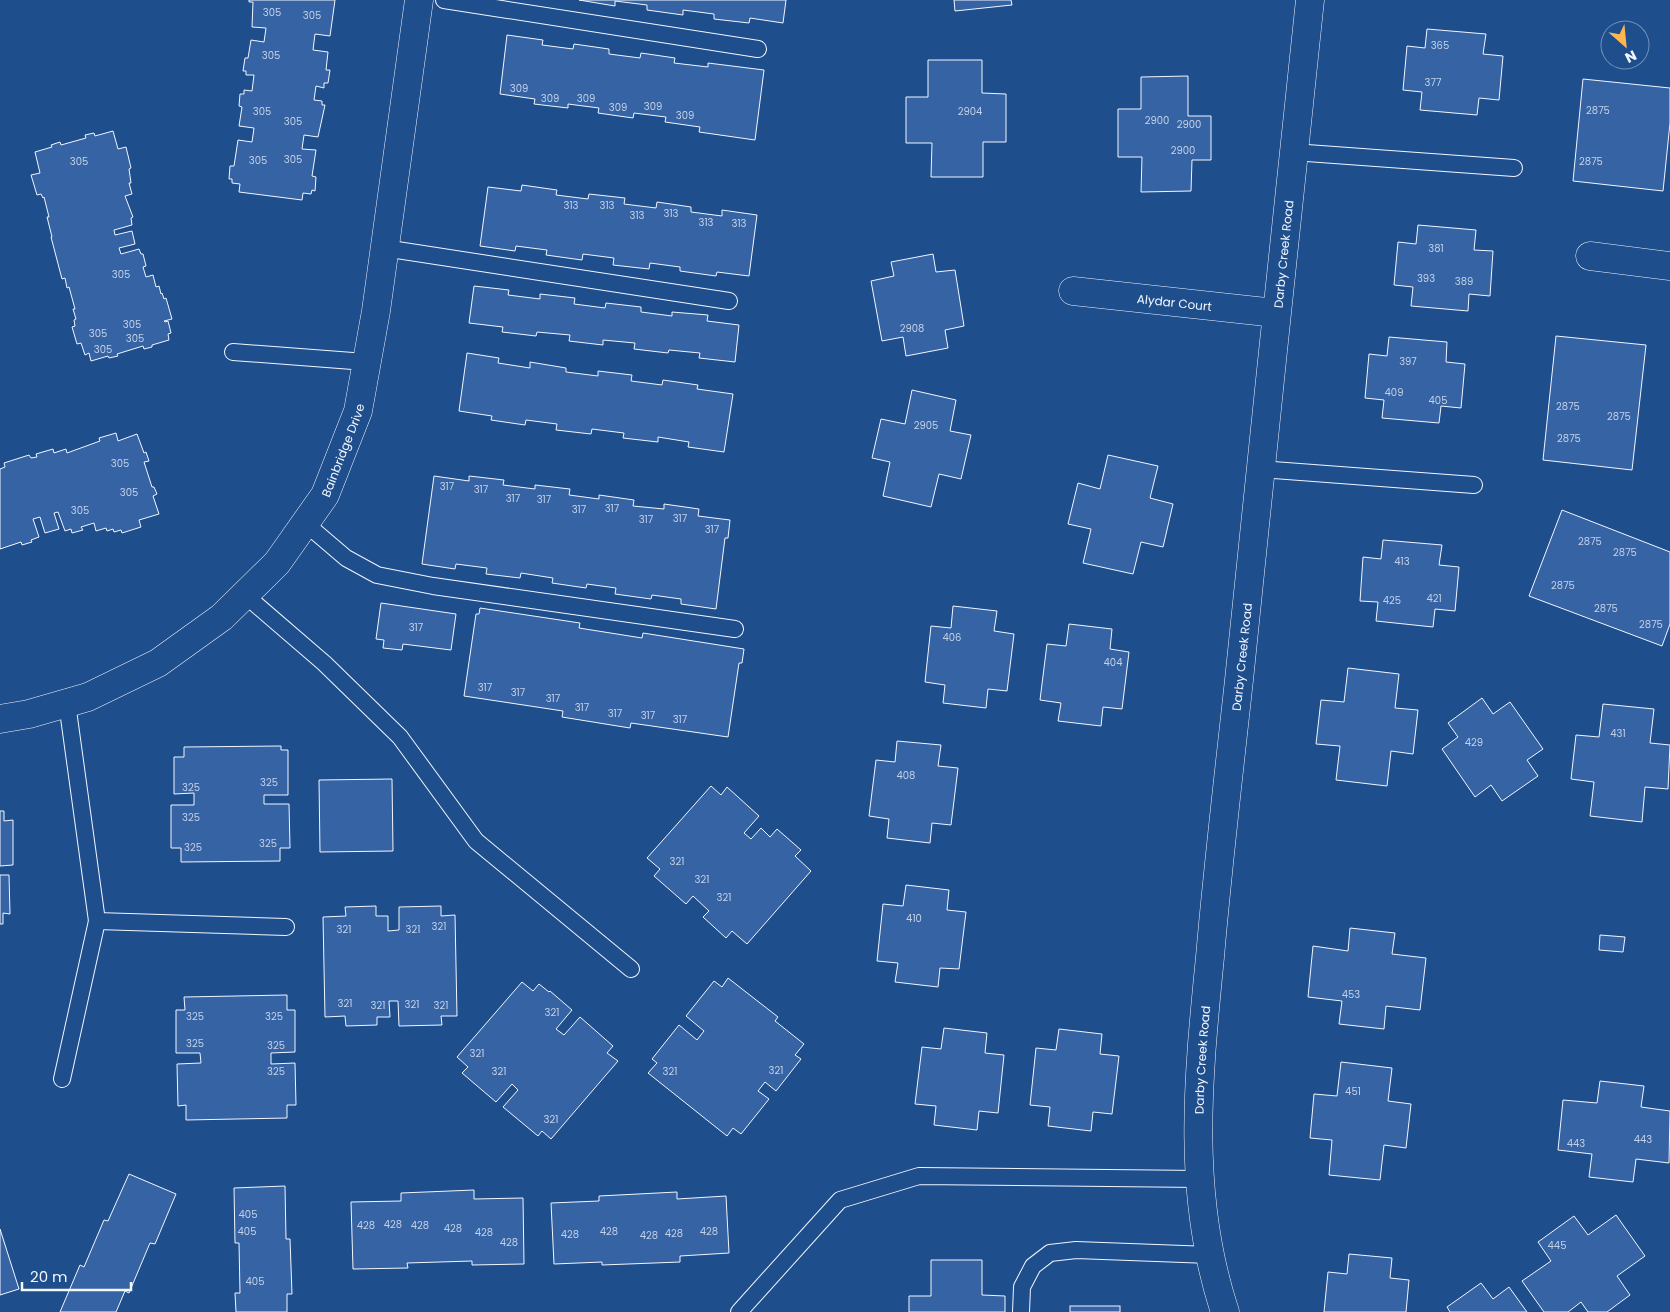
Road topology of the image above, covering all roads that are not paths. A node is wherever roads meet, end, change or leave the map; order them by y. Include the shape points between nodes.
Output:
1 (419, 0) edge
2 (444, 0) edge
3 (1310, 0) edge
4 (758, 49) dead end
5 (1293, 152) junction
6 (1514, 168) dead end
7 (384, 248) junction
8 (1590, 256) dead end
9 (1670, 266) edge
10 (1073, 291) dead end
11 (730, 301) dead end
12 (1276, 313) junction
13 (233, 352) dead end
14 (366, 362) junction
15 (1260, 469) junction
16 (1474, 484) dead end
17 (305, 523) junction
18 (245, 595) junction
19 (735, 629) dead end
20 (67, 703) junction
21 (0, 719) edge
22 (97, 921) junction
23 (286, 926) dead end
24 (631, 970) dead end
25 (62, 1079) dead end
26 (1200, 1179) junction
27 (1210, 1255) junction
28 (739, 1312) edge
29 (1021, 1312) edge
30 (1225, 1312) edge

1 - 7 street, Bainbridge Drive
2 - 4 lane
3 - 5 street, Darby Creek Road
5 - 6 lane
5 - 12 street, Darby Creek Road
7 - 11 lane
7 - 14 street, Bainbridge Drive
8 - 9 street
10 - 12 street, Alydar Court
12 - 15 street, Darby Creek Road
13 - 14 lane
14 - 17 street, Bainbridge Drive via 355,419 325,495
15 - 16 lane
15 - 26 street, Darby Creek Road via 1199,1064 1197,1130
17 - 18 street, Bainbridge Drive via 278,563
17 - 19 lane via 346,558 377,575 432,586
18 - 20 street, Bainbridge Drive via 222,617 158,663 88,697
18 - 24 lane via 324,663 400,737 476,841
20 - 21 street, Bainbridge Drive
20 - 22 lane
22 - 23 lane
22 - 25 lane
26 - 27 street, Darby Creek Road
26 - 28 lane via 920,1176 840,1200
27 - 29 lane via 1076,1250 1050,1253 1033,1266 1022,1287
27 - 30 street, Darby Creek Road

